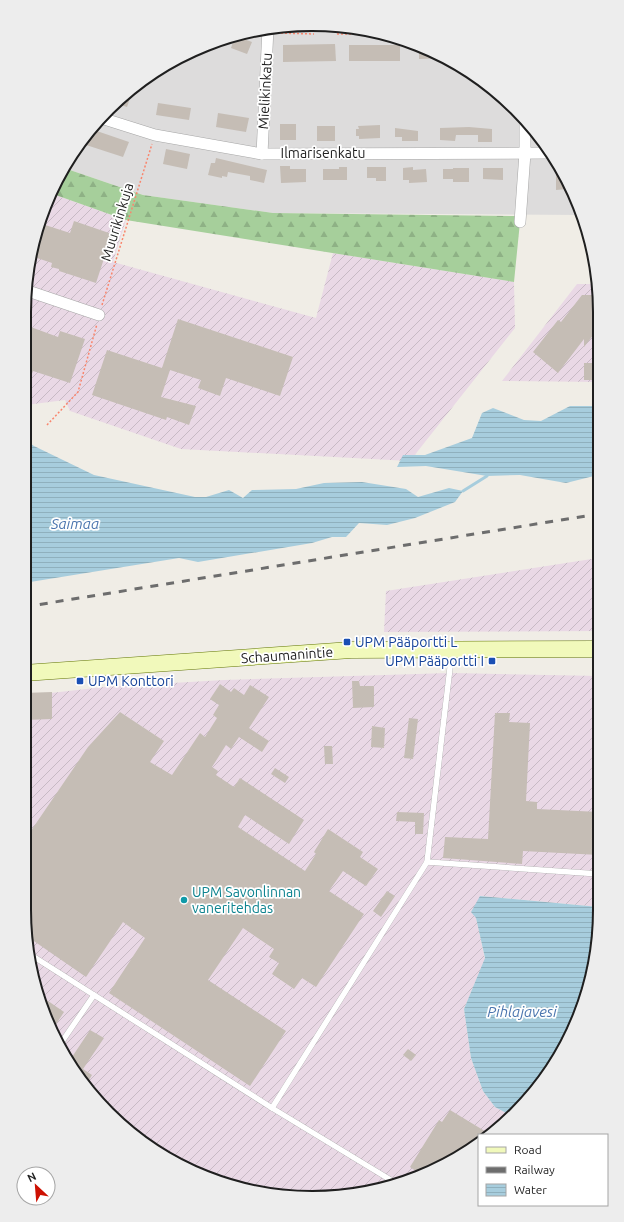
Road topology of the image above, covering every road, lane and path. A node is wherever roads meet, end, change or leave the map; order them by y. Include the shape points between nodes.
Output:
1 (268, 34) edge
2 (107, 120) edge
3 (525, 129) edge
4 (155, 135) junction
5 (525, 153) junction
6 (544, 153) edge
7 (262, 154) junction
8 (520, 222) dead end
9 (32, 292) edge
10 (100, 315) junction
11 (47, 425) dead end
12 (452, 649) junction
13 (593, 649) edge
14 (31, 673) edge
15 (427, 862) junction
16 (593, 874) edge
17 (35, 957) edge
18 (94, 995) junction
19 (63, 1040) edge
20 (272, 1108) junction
21 (390, 1180) edge

1 - 7 street, Mielikinkatu
2 - 4 street, Ilmarisenkatu
3 - 5 street
4 - 7 street, Ilmarisenkatu
4 - 10 path, Muurikinkuja
5 - 6 street, Ilmarisenkatu
5 - 7 street, Ilmarisenkatu
5 - 8 street
9 - 10 street
10 - 11 path, Muurikinkuja via 78,392
12 - 13 street, Schaumanintie
12 - 14 street, Schaumanintie via 351,650
12 - 15 lane
15 - 16 lane
15 - 20 lane
17 - 18 lane
18 - 19 lane
18 - 20 lane
20 - 21 lane

